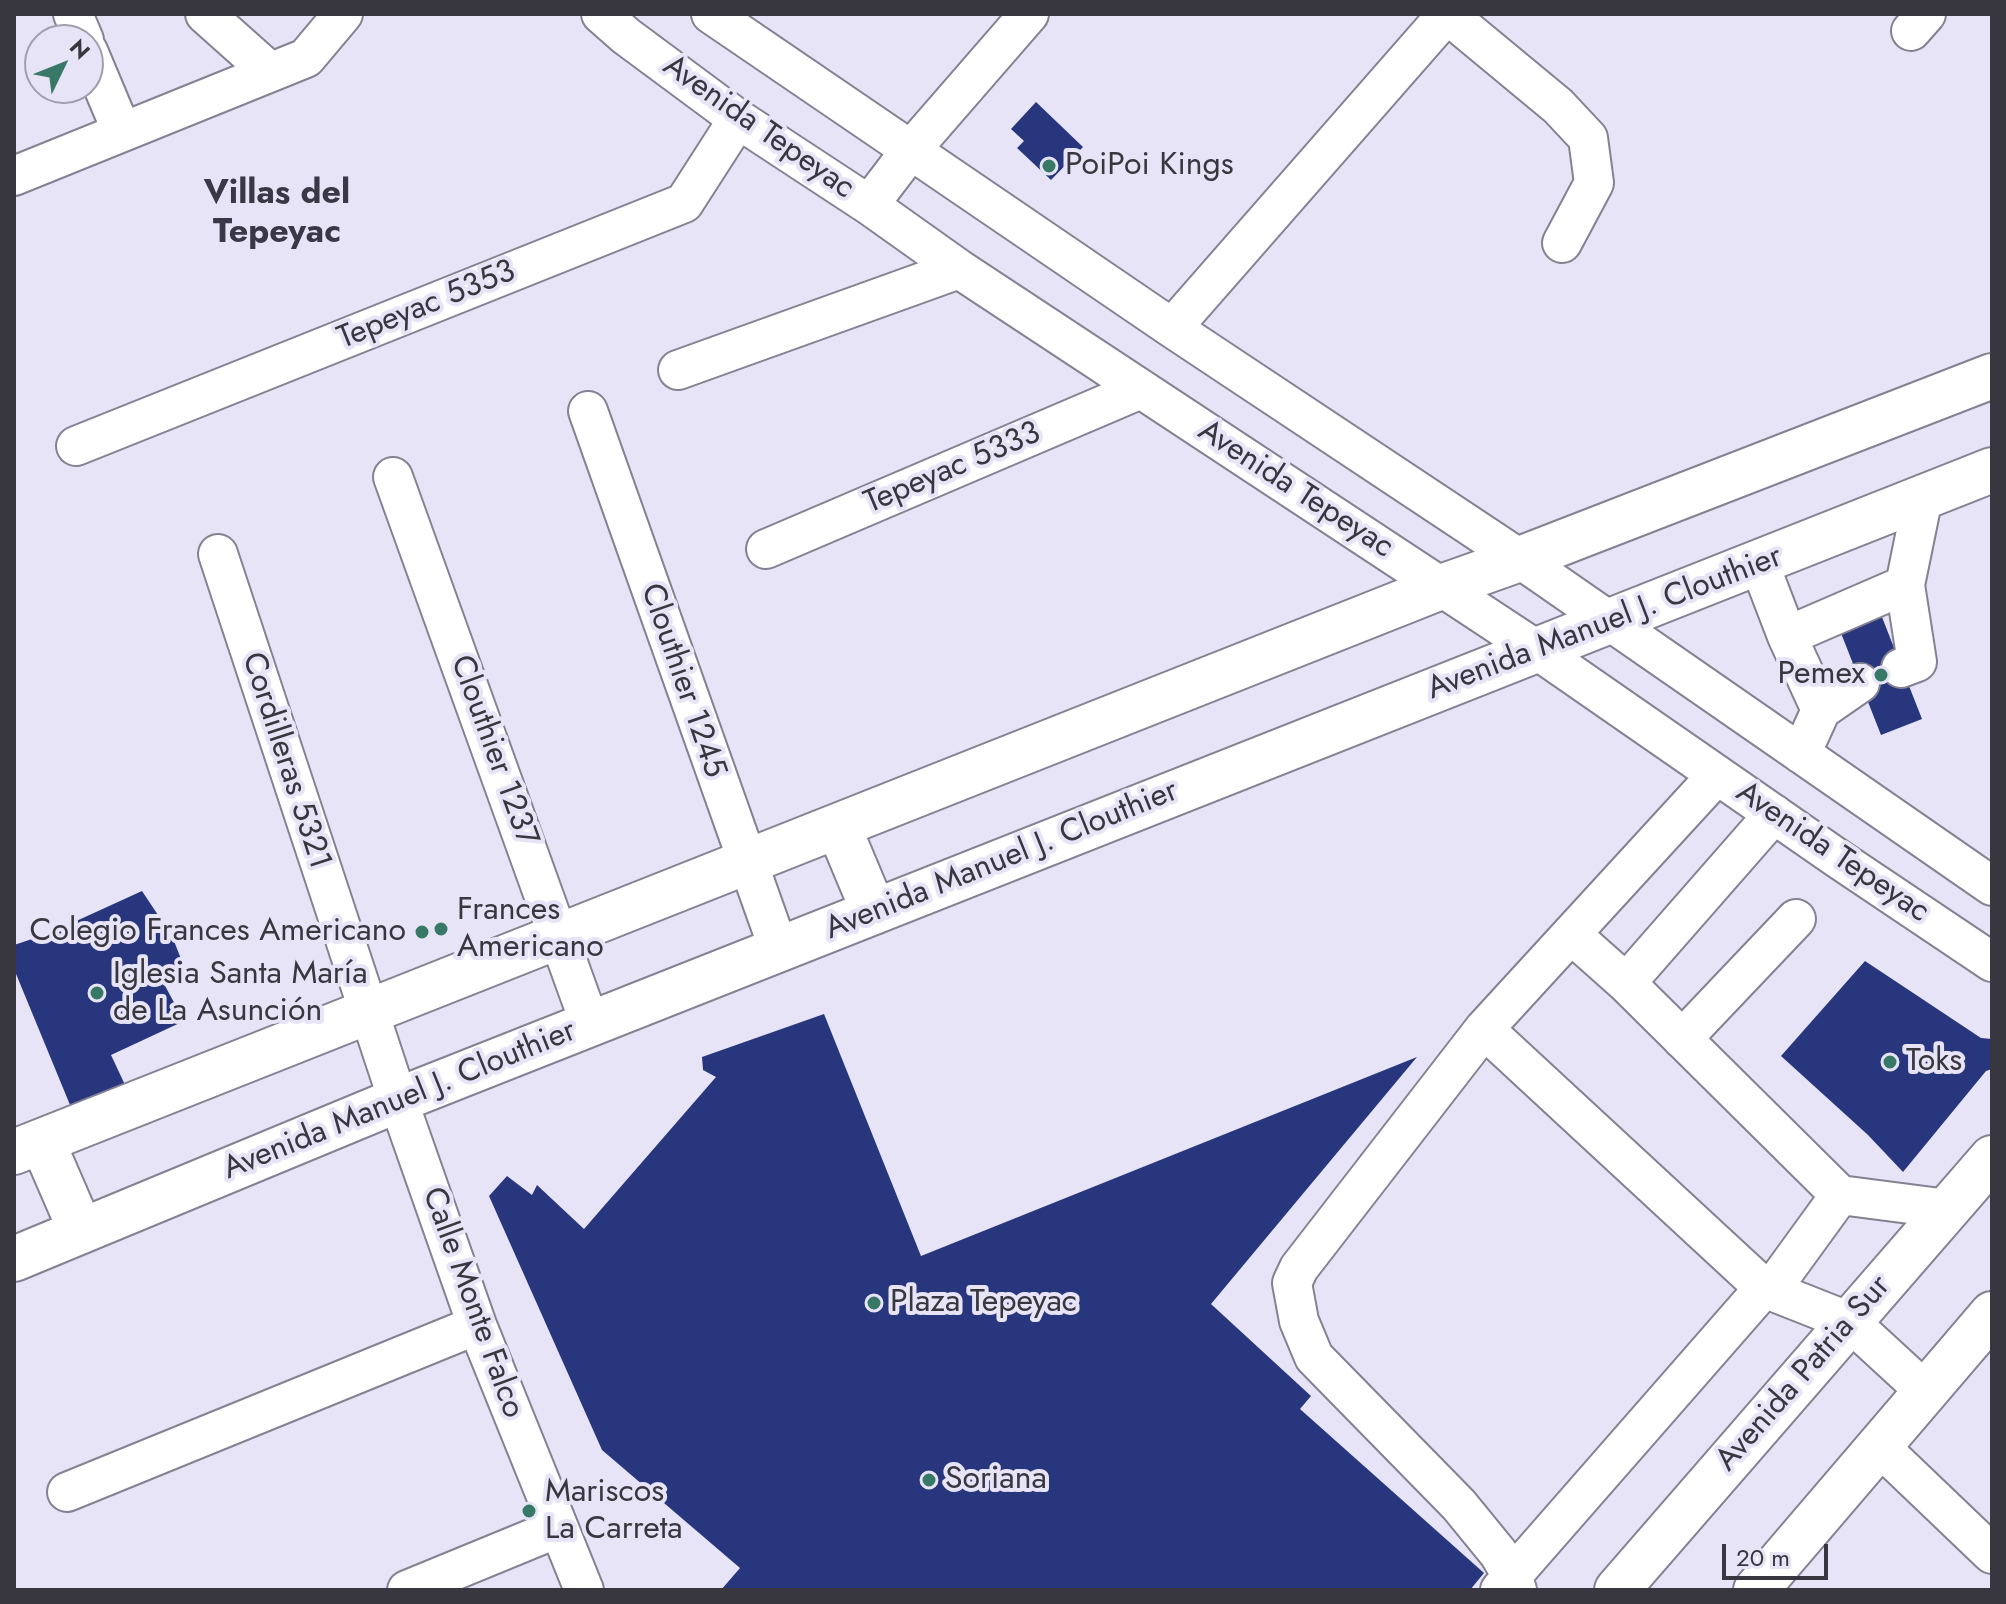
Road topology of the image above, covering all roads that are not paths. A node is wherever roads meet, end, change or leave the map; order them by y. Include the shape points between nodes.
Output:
1 (205, 14) edge
2 (343, 14) edge
3 (601, 14) edge
4 (711, 14) edge
5 (1029, 14) edge
6 (1447, 14) edge
7 (270, 72) junction
8 (104, 89) edge
9 (738, 119) junction
10 (122, 132) junction
11 (910, 151) junction
12 (14, 176) edge
13 (869, 205) junction
14 (1562, 243) dead end
15 (959, 269) junction
16 (1172, 328) junction
17 (678, 370) dead end
18 (1992, 376) edge
19 (1141, 389) junction
20 (588, 411) dead end
21 (76, 446) dead end
22 (1990, 472) edge
23 (393, 477) dead end
24 (1923, 497) junction
25 (766, 549) dead end
26 (218, 554) dead end
27 (1520, 559) junction
28 (1759, 563) junction
29 (1905, 585) junction
30 (1441, 587) junction
31 (1610, 622) junction
32 (1787, 636) junction
33 (1537, 650) junction
34 (1901, 668) dead end
35 (1860, 683) dead end
36 (1821, 710) junction
37 (1801, 754) junction
38 (1717, 775) junction
39 (1774, 814) junction
40 (838, 826) junction
41 (746, 862) junction
42 (1992, 886) edge
43 (874, 912) junction
44 (1796, 919) dead end
45 (1572, 935) junction
46 (560, 936) junction
47 (779, 950) junction
48 (1992, 962) edge
49 (1626, 983) junction
50 (368, 1013) junction
51 (590, 1024) junction
52 (1484, 1029) junction
53 (1682, 1039) junction
54 (398, 1100) junction
55 (28, 1147) edge
56 (1992, 1158) edge
57 (1840, 1195) junction
58 (1948, 1209) junction
59 (81, 1231) junction
60 (14, 1259) edge
61 (1768, 1289) junction
62 (1992, 1314) edge
63 (1850, 1322) junction
64 (477, 1325) junction
65 (1925, 1391) junction
66 (1878, 1445) junction
67 (67, 1492) dead end
68 (558, 1528) junction
69 (1992, 1554) edge
70 (1510, 1585) edge
71 (407, 1590) edge
72 (584, 1590) edge
73 (1617, 1590) edge
74 (1756, 1590) edge

1 - 7 street
2 - 7 street via 306,58
3 - 9 street, Avenida Tepeyac
4 - 11 street, Avenida Tepeyac
5 - 11 street
6 - 14 street via 1558,106 1588,138 1594,183
6 - 16 street
7 - 10 street
8 - 10 street
9 - 13 street, Avenida Tepeyac
9 - 21 street, Tepeyac 5353 via 684,203
10 - 12 street
11 - 13 street
11 - 16 street, Avenida Tepeyac
13 - 15 street, Avenida Tepeyac
15 - 17 street
15 - 19 street, Avenida Tepeyac
16 - 27 street, Avenida Tepeyac
18 - 27 main road
19 - 25 street, Tepeyac 5333
19 - 30 street, Avenida Tepeyac
20 - 41 street, Clouthier 1245
22 - 24 main road, Avenida Manuel J. Clouthier
23 - 46 street, Clouthier 1237
24 - 28 main road, Avenida Manuel J. Clouthier
24 - 29 street
26 - 50 street, Cordilleras 5321
27 - 30 main road
27 - 31 street, Avenida Tepeyac
28 - 31 main road, Avenida Manuel J. Clouthier
28 - 32 street
29 - 32 street
29 - 34 street via 1917,662
30 - 33 street, Avenida Tepeyac
30 - 40 main road
31 - 33 main road, Avenida Manuel J. Clouthier
31 - 37 street, Avenida Tepeyac
32 - 36 street
33 - 38 street, Avenida Tepeyac
33 - 43 main road, Avenida Manuel J. Clouthier
35 - 36 street
36 - 37 street
37 - 42 street, Avenida Tepeyac
38 - 39 street, Avenida Tepeyac
38 - 45 street
39 - 48 street, Avenida Tepeyac
39 - 49 street
40 - 41 main road
40 - 43 main road
41 - 46 main road
41 - 47 street, Clouthier 1245
43 - 47 main road, Avenida Manuel J. Clouthier
44 - 53 street
45 - 49 street
45 - 52 street
46 - 50 main road
46 - 51 street, Clouthier 1237
47 - 51 main road, Avenida Manuel J. Clouthier
49 - 53 street
50 - 54 street, Calle Monte Falco
50 - 55 main road
51 - 54 main road, Avenida Manuel J. Clouthier
52 - 61 street
52 - 70 street via 1292,1283 1299,1321 1314,1357 1459,1505 1499,1554
53 - 57 street
54 - 59 main road, Avenida Manuel J. Clouthier
54 - 64 street, Calle Monte Falco
55 - 59 main road
56 - 58 main road, Avenida Patria Sur
57 - 58 street
57 - 61 street
58 - 63 main road, Avenida Patria Sur
59 - 60 main road, Avenida Manuel J. Clouthier
61 - 63 street
61 - 70 street
62 - 65 main road
63 - 65 street
63 - 73 main road, Avenida Patria Sur
64 - 67 street
64 - 68 street, Calle Monte Falco
65 - 66 main road
66 - 69 street
66 - 74 main road
68 - 71 street
68 - 72 street, Calle Monte Falco

